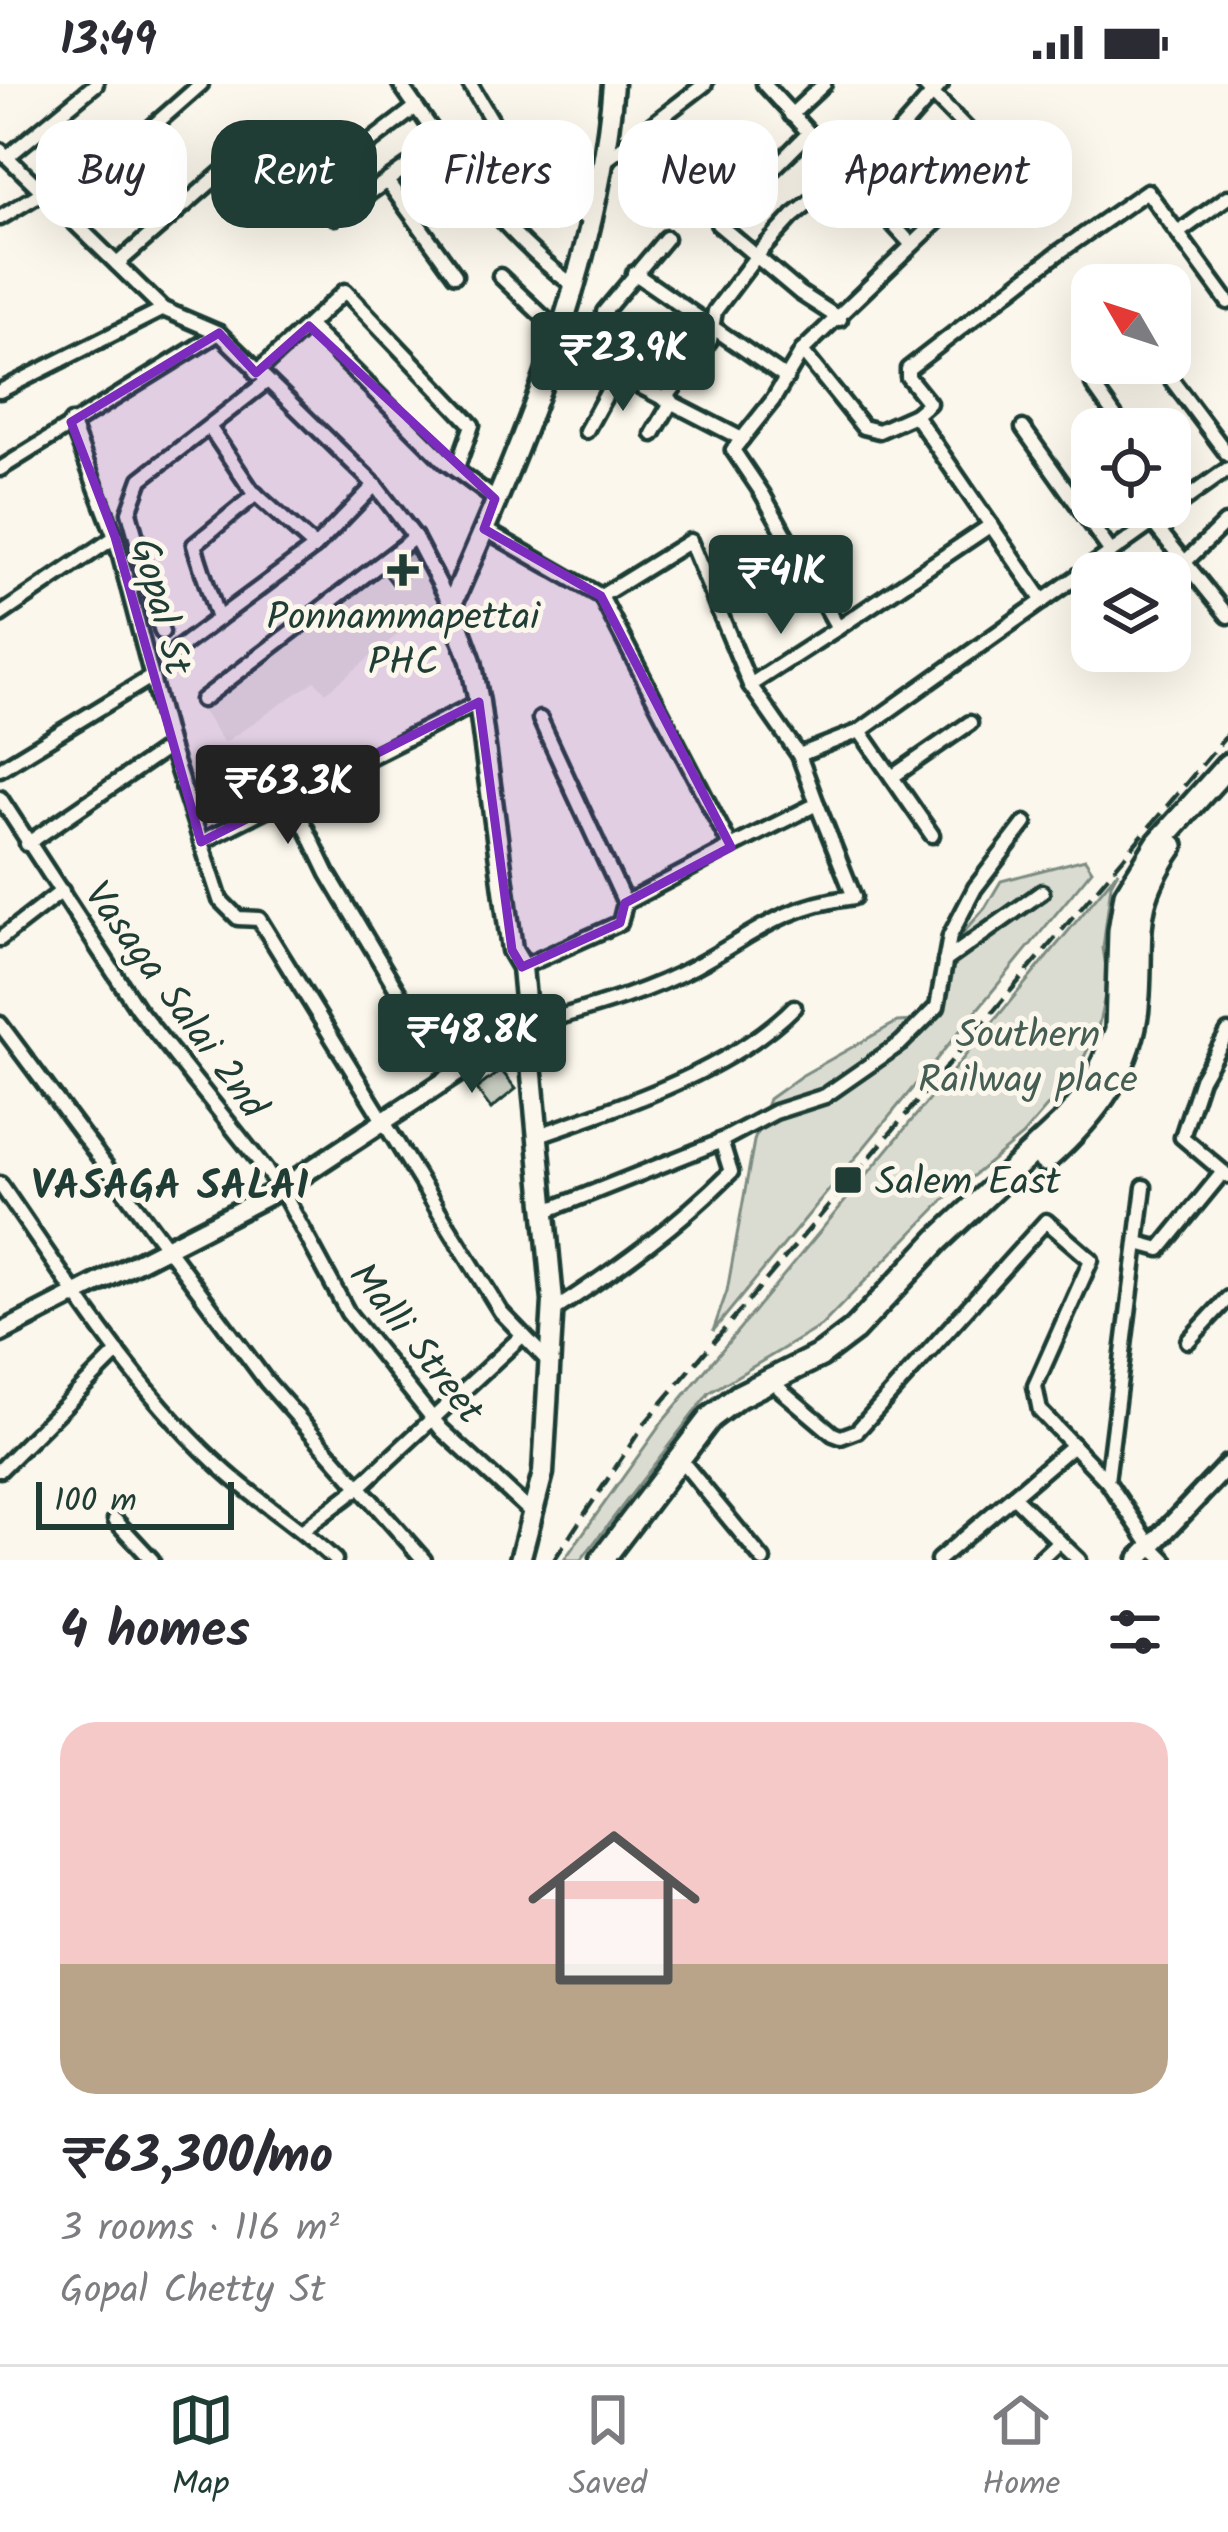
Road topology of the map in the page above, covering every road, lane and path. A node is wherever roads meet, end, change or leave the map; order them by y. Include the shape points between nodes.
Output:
1 (96, 84) edge
2 (201, 84) edge
3 (400, 84) edge
4 (470, 84) edge
5 (613, 84) edge
6 (705, 84) edge
7 (764, 84) edge
8 (824, 84) edge
9 (932, 87) edge
10 (416, 107) junction
11 (791, 116) junction
12 (160, 120) edge
13 (425, 120) edge
14 (491, 120) edge
15 (902, 120) edge
16 (802, 128) edge
17 (377, 137) edge
18 (802, 140) edge
19 (4, 154) edge
20 (601, 164) junction
21 (401, 172) edge
22 (211, 181) edge
23 (387, 182) junction
24 (36, 184) edge
25 (377, 189) edge
26 (36, 197) edge
27 (1228, 197) edge
28 (594, 200) edge
29 (802, 210) edge
30 (0, 218) edge
31 (80, 228) edge
32 (509, 228) edge
33 (588, 228) edge
34 (896, 228) edge
35 (1178, 233) junction
36 (666, 238) dead end
37 (912, 245) junction
38 (756, 257) junction
39 (117, 264) junction
40 (634, 272) junction
41 (455, 275) dead end
42 (500, 276) dead end
43 (573, 285) junction
44 (1226, 294) edge
45 (163, 308) junction
46 (604, 312) dead end
47 (840, 319) junction
48 (309, 326) junction
49 (711, 328) junction
50 (219, 333) junction
51 (556, 337) junction
52 (802, 351) junction
53 (618, 373) junction
54 (261, 378) junction
55 (786, 378) junction
56 (1175, 384) edge
57 (1093, 385) dead end
58 (0, 391) edge
59 (669, 399) junction
60 (1109, 408) edge
61 (915, 415) junction
62 (71, 422) junction
63 (210, 428) junction
64 (1023, 428) dead end
65 (586, 431) dead end
66 (652, 434) dead end
67 (742, 439) junction
68 (1228, 455) edge
69 (0, 469) edge
70 (1228, 469) edge
71 (456, 470) junction
72 (375, 485) junction
73 (1191, 490) edge
74 (256, 494) junction
75 (495, 499) junction
76 (1228, 524) edge
77 (991, 525) junction
78 (1146, 528) edge
79 (1157, 528) edge
80 (484, 529) junction
81 (115, 537) junction
82 (415, 537) junction
83 (315, 547) junction
84 (1111, 552) joint
85 (1177, 552) edge
86 (1191, 556) edge
87 (800, 562) junction
88 (1191, 570) edge
89 (1071, 580) edge
90 (601, 596) junction
91 (1042, 601) junction
92 (451, 606) junction
93 (718, 609) junction
94 (0, 615) edge
95 (1228, 616) edge
96 (218, 619) junction
97 (838, 628) junction
98 (162, 632) dead end
99 (176, 650) dead end
100 (151, 676) junction
101 (750, 685) junction
102 (202, 700) dead end
103 (479, 702) junction
104 (540, 719) dead end
105 (970, 723) dead end
106 (860, 731) junction
107 (170, 746) junction
108 (799, 755) junction
109 (1228, 765) edge
110 (0, 769) edge
111 (892, 777) junction
112 (1228, 782) edge
113 (0, 798) edge
114 (292, 799) junction
115 (817, 804) junction
116 (1025, 824) dead end
117 (932, 835) dead end
118 (201, 842) junction
119 (27, 844) junction
120 (731, 847) junction
121 (62, 891) junction
122 (1042, 892) dead end
123 (625, 903) junction
124 (0, 939) edge
125 (944, 962) junction
126 (522, 967) junction
127 (404, 1000) dead end
128 (794, 1007) dead end
129 (0, 1024) edge
130 (529, 1026) junction
131 (1228, 1032) edge
132 (385, 1121) junction
133 (539, 1135) junction
134 (722, 1140) junction
135 (1226, 1174) edge
136 (0, 1184) edge
137 (1144, 1187) dead end
138 (281, 1189) junction
139 (546, 1211) junction
140 (1138, 1243) junction
141 (166, 1250) junction
142 (76, 1294) junction
143 (1228, 1298) edge
144 (553, 1311) junction
145 (0, 1333) edge
146 (523, 1335) junction
147 (1188, 1341) dead end
148 (118, 1352) junction
149 (552, 1365) junction
150 (780, 1389) junction
151 (433, 1419) junction
152 (1073, 1445) junction
153 (680, 1459) junction
154 (1228, 1465) edge
155 (0, 1470) edge
156 (1107, 1481) junction
157 (358, 1488) junction
158 (1013, 1496) junction
159 (532, 1514) junction
160 (115, 1520) dead end
161 (303, 1530) junction
162 (1059, 1541) junction
163 (1144, 1553) edge
164 (152, 1560) edge
165 (334, 1560) edge
166 (424, 1560) edge
167 (520, 1560) edge
168 (602, 1560) edge
169 (763, 1560) edge
170 (938, 1560) edge
171 (1040, 1560) edge
172 (1079, 1560) edge
173 (1166, 1560) edge

1 - 19 street
2 - 12 street
3 - 10 street
4 - 14 street
5 - 20 main road
6 - 20 street
7 - 11 street
8 - 11 street
9 - 15 street
9 - 37 street via 999,162
10 - 13 street
10 - 17 street
11 - 16 street
18 - 38 street via 718,224
19 - 24 street
20 - 28 main road
21 - 23 street
22 - 39 street
23 - 25 street
23 - 41 street
26 - 30 street
27 - 35 street
29 - 38 street
31 - 39 street
32 - 43 street
33 - 43 main road
34 - 37 street
35 - 44 street
35 - 61 street via 1148,191 1058,253 908,369 929,403
36 - 40 street
37 - 47 street
38 - 47 street
38 - 49 street
39 - 45 street
40 - 46 street
40 - 49 street
42 - 51 street
43 - 51 main road
45 - 50 street
45 - 58 street
47 - 52 street
48 - 54 street
48 - 71 street
48 - 71 street via 345,291 472,425
49 - 55 street
49 - 59 street
50 - 54 street
50 - 62 street
51 - 53 street
51 - 75 main road
52 - 55 street
52 - 61 street via 863,427 879,431
53 - 59 street
53 - 65 street
54 - 63 street
54 - 72 street
55 - 67 street
56 - 68 street
57 - 60 street
59 - 66 street
59 - 67 street
61 - 77 street
62 - 69 street
62 - 81 street, Gopal St
63 - 74 street
63 - 98 street via 141,479 129,512
64 - 84 street
67 - 87 street via 733,450
70 - 73 street
71 - 75 street
72 - 82 street
72 - 83 street
74 - 83 street
74 - 96 street via 194,544
75 - 80 main road
76 - 86 street
77 - 91 street
77 - 97 street
78 - 84 street
79 - 85 street
80 - 90 street
80 - 92 main road
81 - 94 street
81 - 100 street, Gopal St
82 - 92 street
82 - 102 street
83 - 96 street
87 - 93 street
87 - 97 street
88 - 95 street
89 - 91 street
90 - 93 street via 690,541
90 - 120 street
91 - 106 street
92 - 103 main road
93 - 101 street
96 - 99 street
97 - 101 street
100 - 107 street, Gopal St
100 - 110 street
101 - 108 street
103 - 114 street
103 - 126 main road via 512,950
104 - 123 street
105 - 111 street
106 - 108 street
106 - 111 street
107 - 118 street, Gopal St
107 - 119 street
108 - 115 street
109 - 153 main road via 1158,843 1126,894 1117,1030 1092,1089 854,1330 726,1405
111 - 117 street
112 - 150 main road via 1175,842 1144,897 1134,1026 1110,1089 872,1333
113 - 119 street, Vasaga Salai 2nd
114 - 118 street
114 - 127 street
115 - 120 street
115 - 130 street via 854,897 803,906 627,998
116 - 125 street via 974,888
118 - 132 street, Gopal St via 227,911 259,919
119 - 121 street, Vasaga Salai 2nd
120 - 123 street
121 - 124 street
121 - 138 street, Vasaga Salai 2nd via 136,1008
122 - 125 street
123 - 126 street via 620,923
125 - 134 street via 937,1007 902,1043 825,1096
126 - 130 main road
128 - 133 street via 770,1031 687,1076
129 - 141 street
130 - 132 street
130 - 133 main road
131 - 135 street via 1182,1137
132 - 138 street
132 - 146 street via 501,1312
133 - 139 main road
134 - 139 street
134 - 144 street via 731,1172 625,1264
135 - 140 street via 1160,1249
136 - 142 street
137 - 140 street
138 - 141 street
138 - 151 street, Malli Street via 348,1313
139 - 144 main road
140 - 156 street
141 - 142 street
141 - 157 street
142 - 145 street
142 - 148 street
143 - 147 street
144 - 149 main road
146 - 149 street
146 - 151 street
148 - 155 street
148 - 161 street via 226,1472
149 - 159 main road
150 - 152 street via 833,1434 857,1431 1046,1221 1091,1260 1035,1385 1040,1412
150 - 153 main road via 740,1408
151 - 157 street
151 - 159 street, Malli Street
152 - 156 street
152 - 158 street
153 - 168 main road
153 - 169 street
154 - 163 street
156 - 163 street
157 - 161 street
157 - 166 street
158 - 162 street
158 - 170 street
159 - 167 main road
160 - 164 street
161 - 165 street
162 - 171 street
162 - 172 street
163 - 173 street

